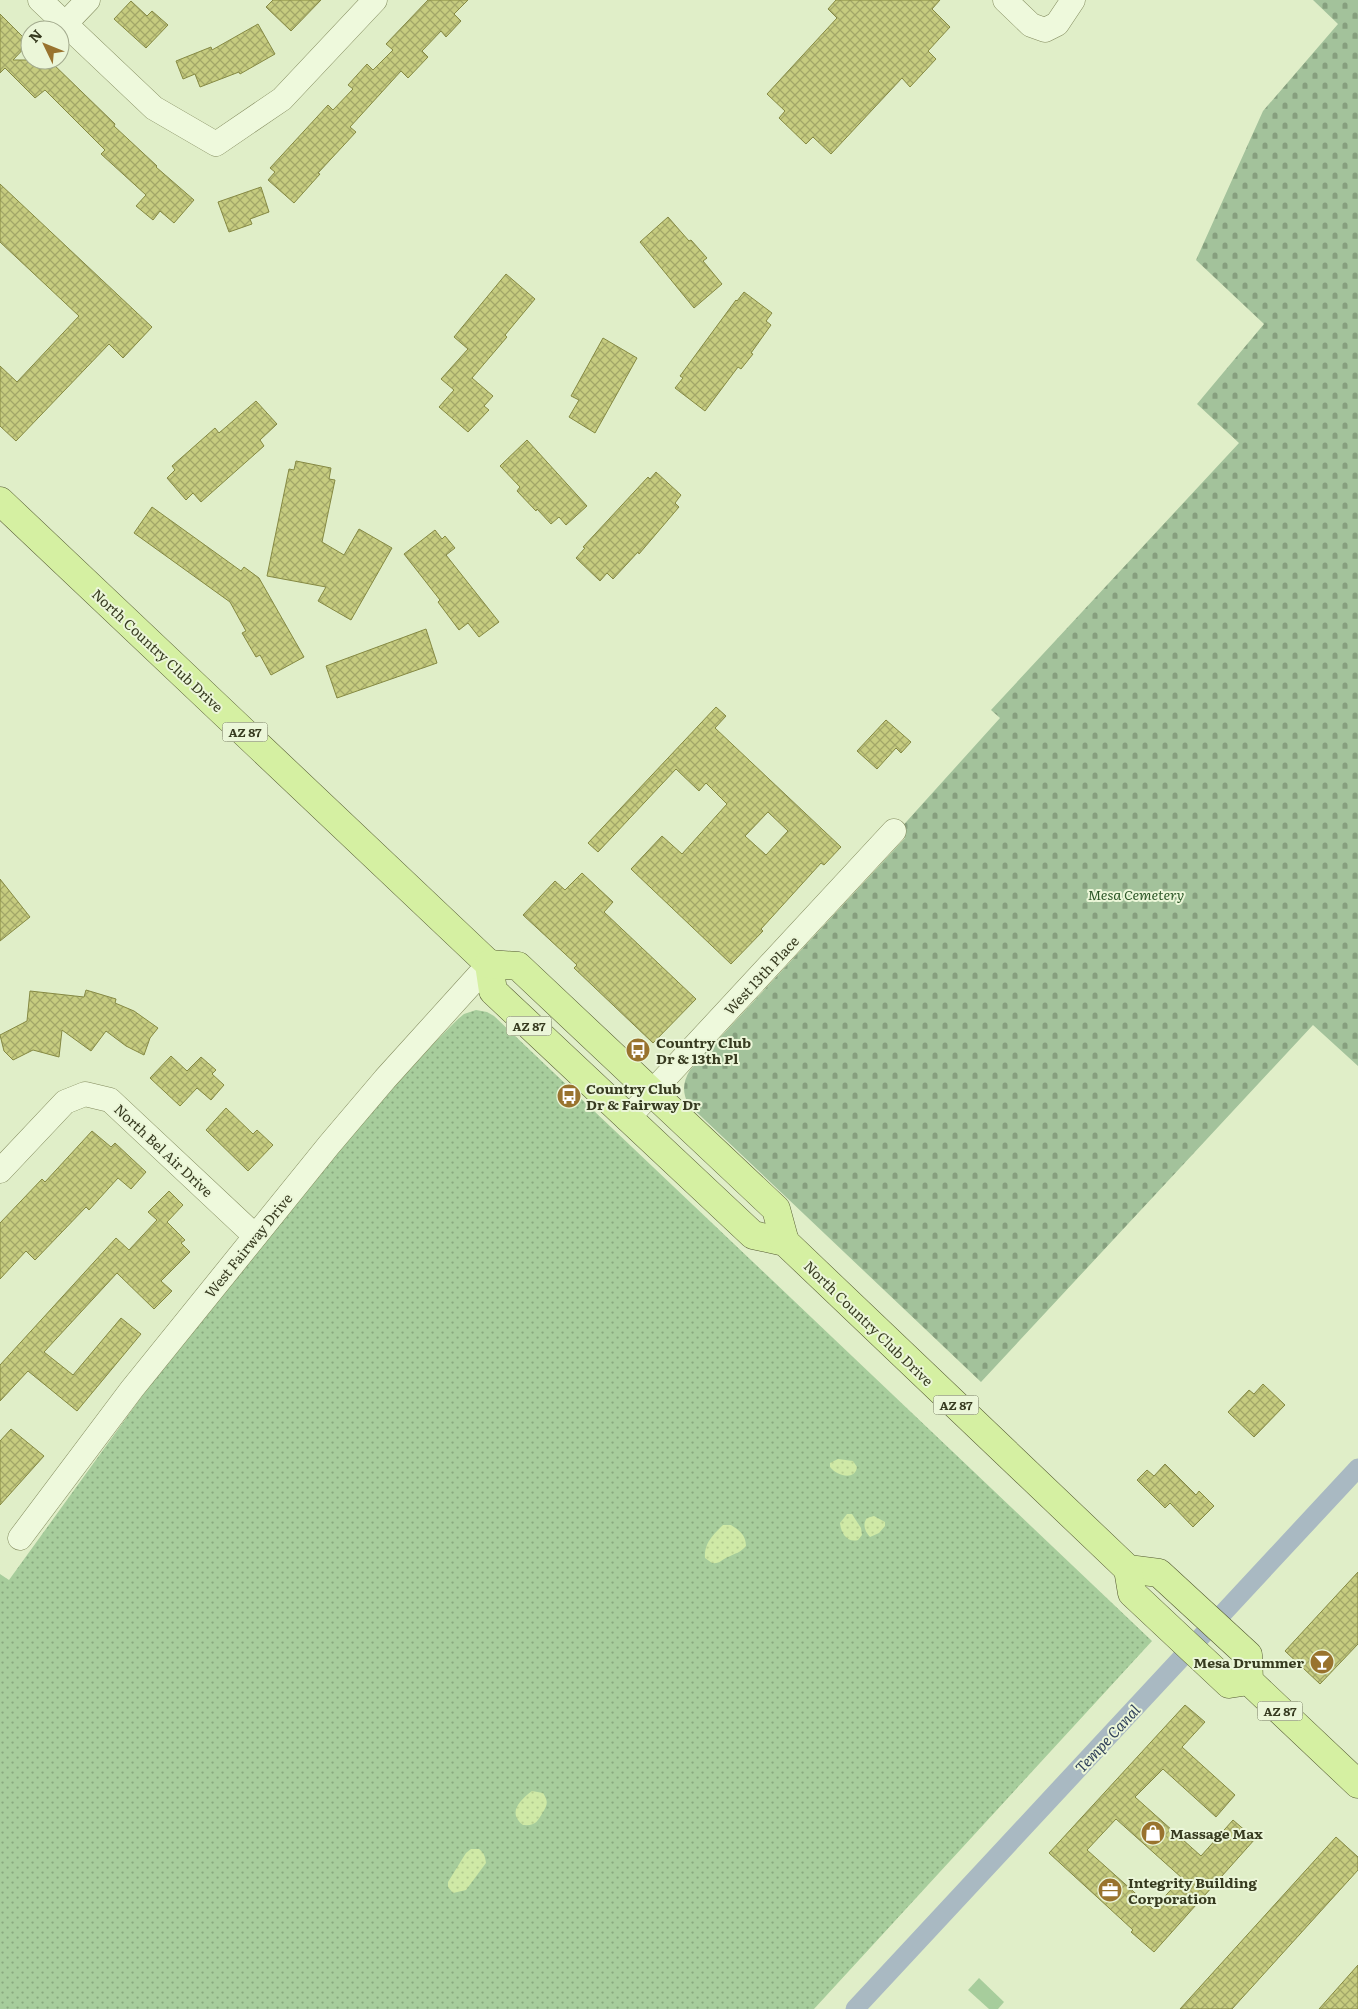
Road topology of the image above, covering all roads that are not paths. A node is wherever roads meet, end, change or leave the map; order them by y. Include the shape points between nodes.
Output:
1 (40, 0) edge
2 (88, 0) edge
3 (375, 0) edge
4 (1005, 0) edge
5 (1073, 0) edge
6 (61, 20) edge
7 (69, 20) edge
8 (70, 29) edge
9 (0, 501) edge
10 (894, 831) dead end
11 (489, 964) junction
12 (652, 1092) junction
13 (627, 1119) junction
14 (0, 1171) edge
15 (255, 1236) junction
16 (785, 1242) junction
17 (20, 1538) dead end
18 (1128, 1569) junction
19 (1249, 1682) junction
20 (1358, 1784) edge

1 - 6 street
2 - 7 street
3 - 8 street via 282,99 216,144 154,108
4 - 5 street via 1031,25 1045,30 1057,24
9 - 11 main road, North Country Club Drive / AZ 87
10 - 12 street, West 13th Place
11 - 12 main road, AZ 87 via 518,966
11 - 13 main road, AZ 87 via 493,991
11 - 15 street, West Fairway Drive via 385,1079
12 - 13 street, West 13th Place
12 - 16 main road, AZ 87 via 776,1209
13 - 16 main road, AZ 87 via 753,1235
14 - 15 street, North Bel Air Drive via 65,1102 86,1094 110,1100
15 - 17 street, West Fairway Drive via 132,1389
16 - 18 main road, North Country Club Drive / AZ 87
18 - 19 main road via 1132,1593 1229,1684
18 - 19 main road via 1159,1573 1248,1655
19 - 20 main road, AZ 87

